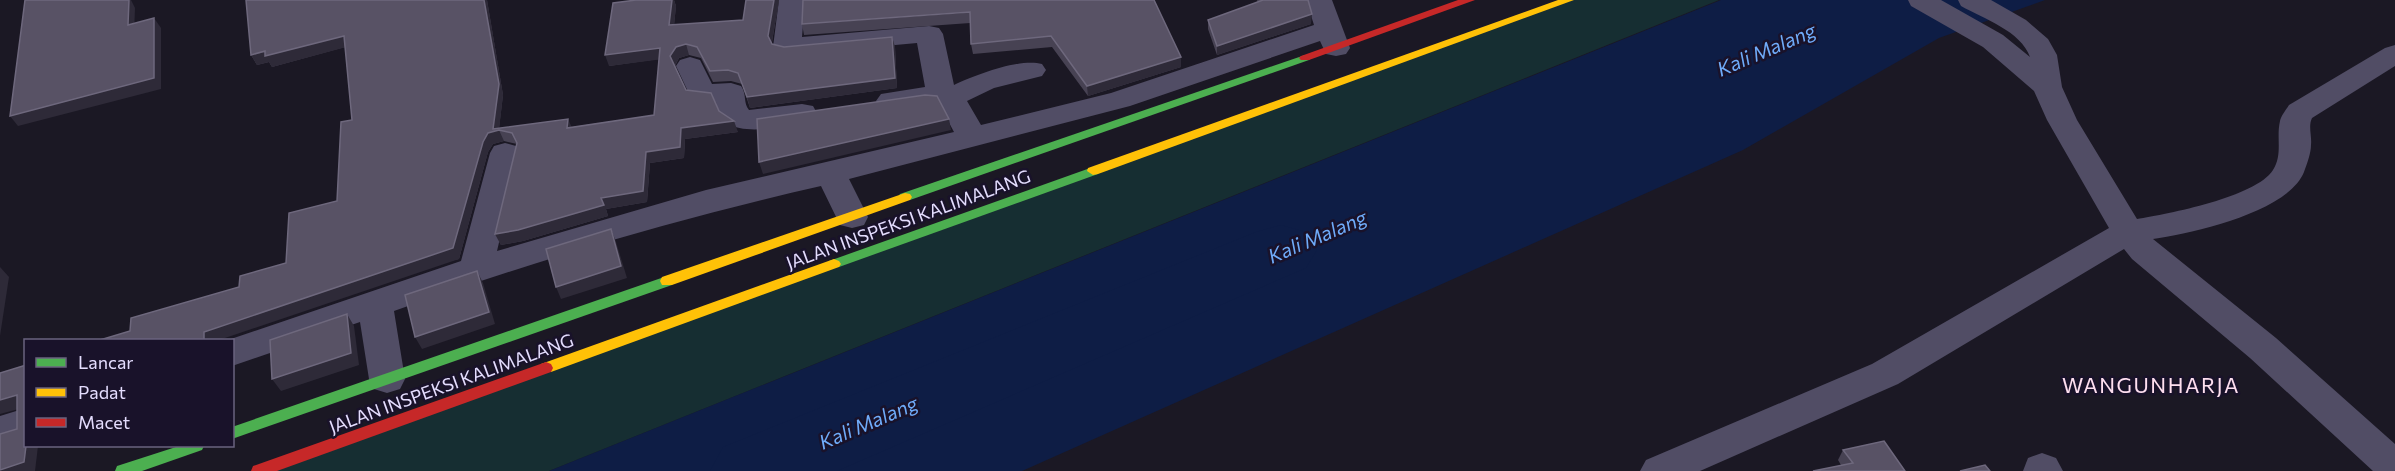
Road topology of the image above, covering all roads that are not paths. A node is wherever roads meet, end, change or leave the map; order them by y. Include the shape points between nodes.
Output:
1 (792, 0) edge
2 (1469, 0) edge
3 (1568, 0) edge
4 (1921, 0) edge
5 (1971, 0) edge
6 (1329, 25) edge
7 (2008, 36) junction
8 (2395, 54) edge
9 (690, 66) dead end
10 (1032, 70) dead end
11 (950, 98) junction
12 (861, 105) edge
13 (828, 110) edge
14 (973, 138) junction
15 (505, 153) dead end
16 (831, 173) junction
17 (852, 217) junction
18 (2128, 232) junction
19 (476, 269) junction
20 (375, 304) junction
21 (234, 352) edge
22 (387, 379) junction
23 (24, 424) edge
24 (0, 431) edge
25 (234, 432) edge
26 (193, 447) edge
27 (2395, 467) edge
28 (123, 471) edge
29 (260, 471) edge
30 (1660, 471) edge

1 - 11 street via 787,46 929,34 939,86
2 - 6 main road, JALAN INSPEKSI KALIMALANG
3 - 29 main road, JALAN INSPEKSI KALIMALANG
4 - 7 street
5 - 7 street
6 - 14 street via 1120,100
6 - 17 main road, JALAN INSPEKSI KALIMALANG
7 - 18 street via 2047,87
8 - 18 street via 2300,112 2295,121 2296,147 2288,173 2276,187 2185,223
9 - 13 street via 702,94 731,92 731,108 741,121
10 - 11 street via 984,82
11 - 12 street via 927,96
11 - 14 street
14 - 16 street
15 - 19 street
16 - 17 street
16 - 19 street via 706,201
17 - 22 main road, JALAN INSPEKSI KALIMALANG
18 - 27 street via 2144,251 2263,348
18 - 30 street via 1885,374
19 - 20 street
20 - 21 street
20 - 22 street
22 - 25 main road, JALAN INSPEKSI KALIMALANG
23 - 24 street
26 - 28 main road

